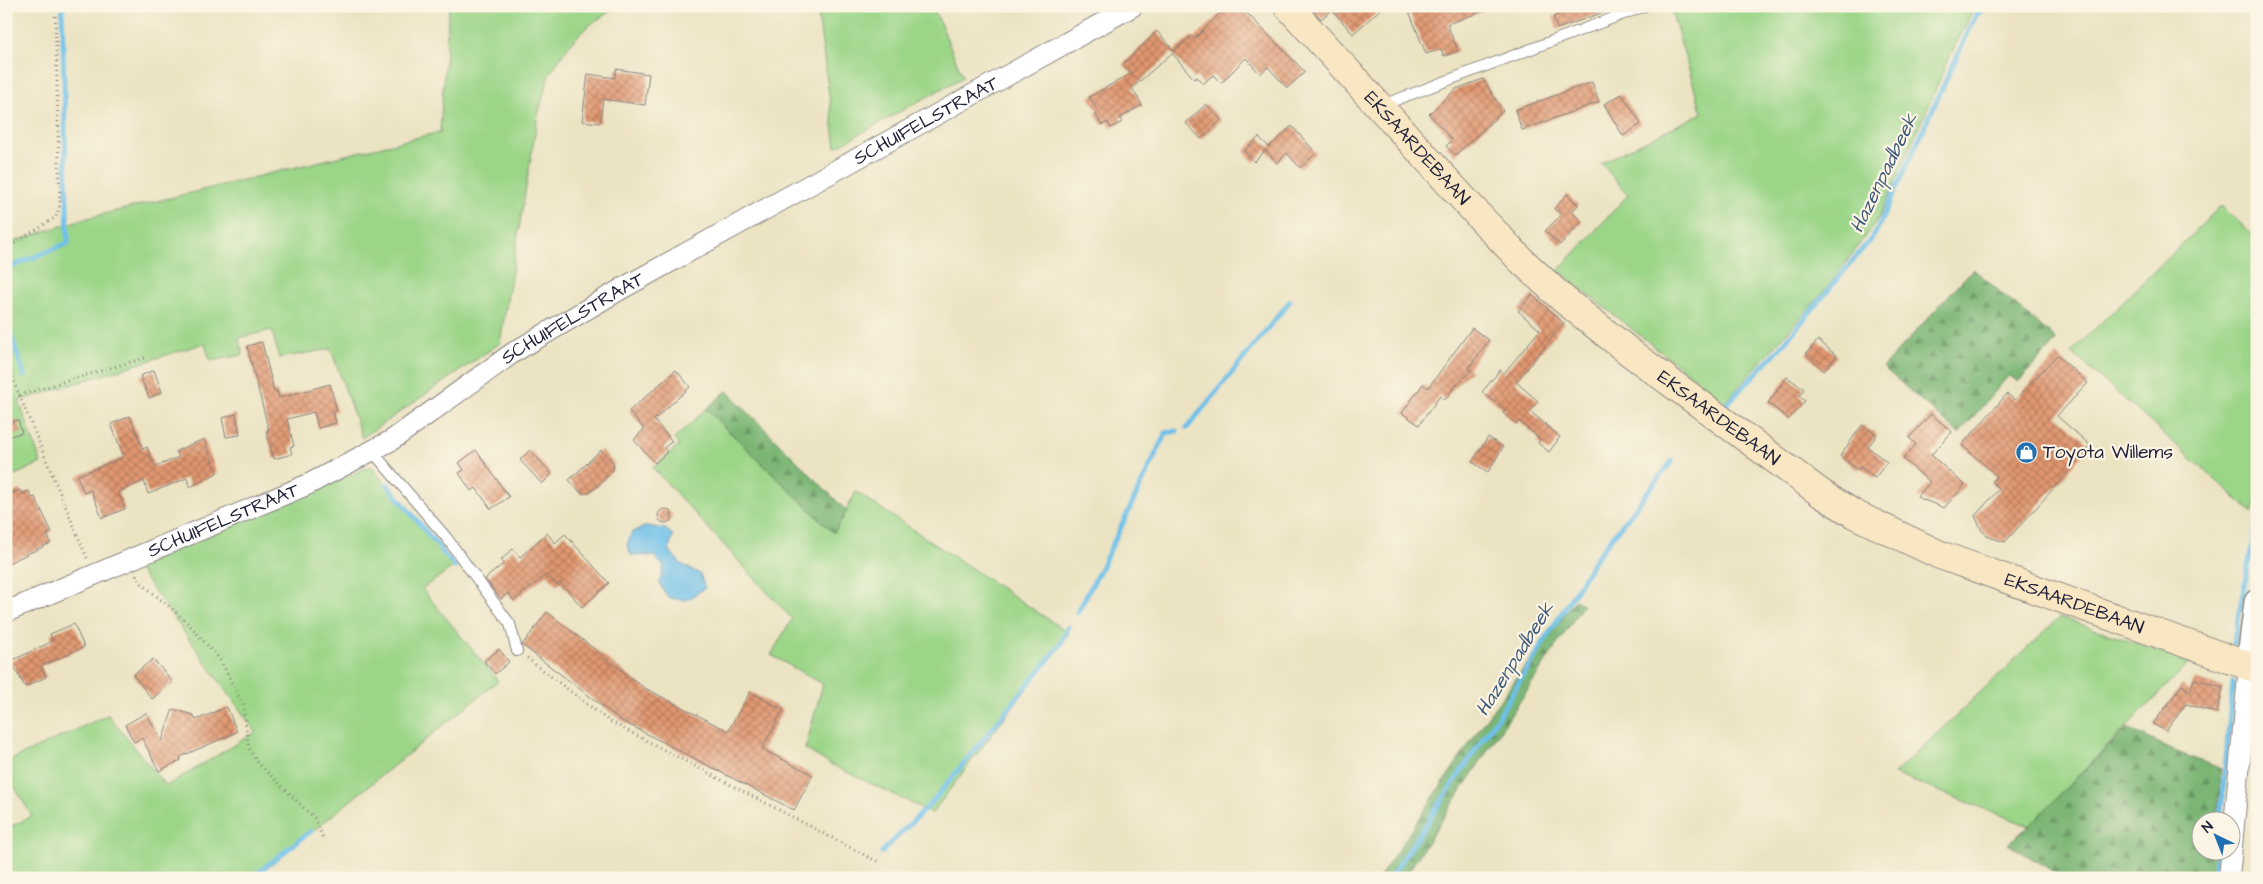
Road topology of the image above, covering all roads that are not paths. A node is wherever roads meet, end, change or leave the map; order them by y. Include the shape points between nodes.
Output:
1 (1288, 6) edge
2 (1645, 6) edge
3 (1123, 9) edge
4 (1380, 106) junction
5 (372, 451) junction
6 (2257, 602) edge
7 (6, 612) edge
8 (517, 651) road end
9 (2253, 667) edge
10 (2229, 878) edge

1 - 4 main road, EKSAARDEBAAN
2 - 4 lane
3 - 5 street, SCHUIFELSTRAAT via 514,352
4 - 9 main road, EKSAARDEBAAN via 1522,261 1563,299 1822,494 1854,514 1948,558
5 - 7 street, SCHUIFELSTRAAT via 309,484
5 - 8 lane via 446,537 510,624
6 - 9 street
9 - 10 street

